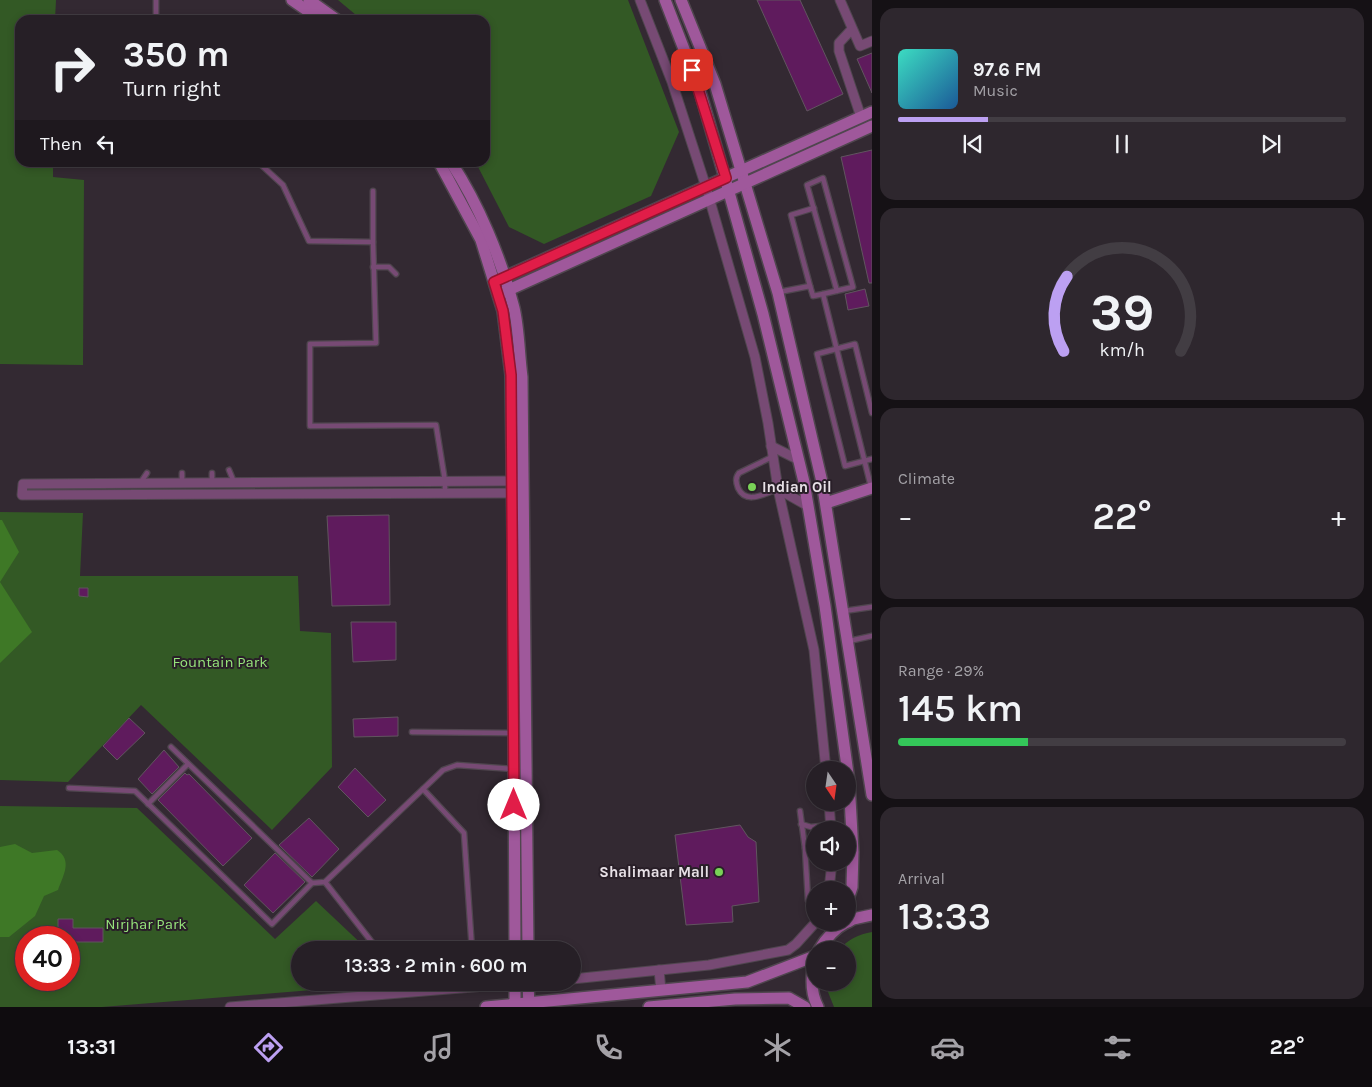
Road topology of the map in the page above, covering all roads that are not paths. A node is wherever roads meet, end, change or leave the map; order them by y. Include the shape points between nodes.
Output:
1 (156, 0) edge
2 (292, 0) edge
3 (308, 0) edge
4 (640, 0) edge
5 (664, 0) edge
6 (681, 0) edge
7 (840, 0) edge
8 (156, 15) edge
9 (314, 15) edge
10 (330, 15) edge
11 (852, 29) junction
12 (872, 41) edge
13 (867, 114) edge
14 (872, 126) edge
15 (264, 167) edge
16 (442, 167) edge
17 (454, 167) edge
18 (742, 170) junction
19 (726, 178) junction
20 (746, 183) junction
21 (706, 187) junction
22 (373, 190) dead end
23 (729, 190) junction
24 (710, 199) junction
25 (814, 208) junction
26 (372, 242) junction
27 (580, 243) junction
28 (585, 255) junction
29 (373, 267) junction
30 (396, 274) dead end
31 (499, 280) junction
32 (810, 286) junction
33 (837, 291) junction
34 (503, 292) junction
35 (778, 293) junction
36 (823, 294) junction
37 (837, 350) junction
38 (872, 413) edge
39 (771, 446) junction
40 (772, 457) junction
41 (872, 459) edge
42 (799, 460) junction
43 (865, 461) junction
44 (229, 470) dead end
45 (147, 473) dead end
46 (182, 473) dead end
47 (212, 473) dead end
48 (445, 481) junction
49 (518, 481) junction
50 (182, 483) junction
51 (212, 483) junction
52 (235, 483) junction
53 (36, 484) junction
54 (68, 484) junction
55 (140, 484) junction
56 (872, 488) edge
57 (778, 489) junction
58 (445, 493) junction
59 (518, 493) junction
60 (37, 495) junction
61 (67, 495) junction
62 (826, 503) junction
63 (808, 506) junction
64 (872, 607) edge
65 (843, 611) junction
66 (872, 636) edge
67 (848, 641) junction
68 (412, 732) dead end
69 (514, 733) junction
70 (526, 733) junction
71 (868, 743) edge
72 (171, 747) dead end
73 (825, 761) edge
74 (188, 764) junction
75 (514, 769) junction
76 (526, 769) junction
77 (69, 788) dead end
78 (423, 789) junction
79 (872, 795) edge
80 (148, 804) junction
81 (800, 811) dead end
82 (801, 824) junction
83 (806, 826) edge
84 (805, 848) joint
85 (807, 881) edge
86 (852, 881) edge
87 (325, 882) junction
88 (312, 883) junction
89 (872, 915) edge
90 (856, 918) edge
91 (808, 931) edge
92 (835, 931) edge
93 (371, 941) edge
94 (471, 941) edge
95 (514, 941) edge
96 (528, 941) edge
97 (824, 941) edge
98 (806, 960) edge
99 (659, 970) junction
100 (581, 978) edge
101 (661, 990) junction
102 (407, 991) edge
103 (515, 991) edge
104 (528, 991) edge
105 (813, 991) edge
106 (529, 1005) edge
107 (515, 1006) edge
108 (230, 1007) edge
109 (486, 1007) edge
110 (649, 1007) edge
111 (805, 1007) edge
112 (818, 1007) edge

1 - 8 lane
2 - 9 street
3 - 10 street
4 - 21 street via 672,82
5 - 19 street via 699,88
6 - 18 street via 715,84
7 - 11 street
11 - 12 street via 860,46
11 - 13 street via 839,43 839,51
13 - 18 street
14 - 20 street
15 - 26 lane via 283,184 309,241
16 - 31 street
17 - 31 street via 491,239
18 - 19 street
18 - 20 street
19 - 21 street
19 - 23 street
20 - 23 street
20 - 35 street
21 - 24 street
21 - 27 street
22 - 26 lane
23 - 24 street
23 - 42 street
24 - 28 street
24 - 39 street via 755,358
25 - 32 lane via 792,215
25 - 33 lane
25 - 33 lane via 807,185 823,178 853,287
26 - 29 lane
27 - 28 street
27 - 31 street
28 - 34 street
29 - 30 lane via 388,267
29 - 48 lane via 376,343 310,344 310,426 436,426
31 - 34 street
32 - 35 lane
32 - 36 lane via 813,296
33 - 36 lane
34 - 49 street via 514,309 522,377
35 - 62 street
36 - 37 lane
37 - 38 lane via 855,344
37 - 43 lane
37 - 43 lane via 818,354 845,466
39 - 40 street
39 - 42 street
40 - 57 street
40 - 57 lane via 739,473 736,482 746,497
41 - 43 lane
42 - 63 street
43 - 56 lane
44 - 52 lane
45 - 55 lane
46 - 50 lane
47 - 51 lane
48 - 49 street
48 - 52 street
48 - 58 lane
49 - 59 street
50 - 51 street
50 - 55 street
51 - 52 street
53 - 54 street
53 - 60 street
53 - 60 street via 22,484 22,495
54 - 55 street
54 - 61 street
56 - 62 street
57 - 63 street
57 - 73 street via 814,650
58 - 59 street
58 - 61 street
59 - 69 street
59 - 70 street
60 - 61 street
62 - 65 street
63 - 86 street via 849,781
64 - 65 lane
65 - 67 street
66 - 67 lane
67 - 71 street
68 - 69 lane
69 - 70 lane
69 - 75 street
70 - 76 street
71 - 79 street
72 - 74 lane
74 - 80 lane
74 - 88 lane
75 - 76 lane
75 - 78 lane via 457,765 443,770
75 - 95 street
76 - 96 street
77 - 80 lane via 135,791
78 - 87 lane
78 - 94 lane via 464,832
80 - 88 lane via 272,924
81 - 82 lane
82 - 83 lane
82 - 84 lane
84 - 85 lane
87 - 88 lane
87 - 93 lane
89 - 90 street
91 - 99 street via 788,950 708,965
92 - 97 street
98 - 101 street via 747,982
99 - 100 street
99 - 101 street
101 - 106 street
102 - 108 street
103 - 107 street
104 - 106 street
105 - 112 street
106 - 107 street
107 - 109 street
110 - 111 street via 789,998

